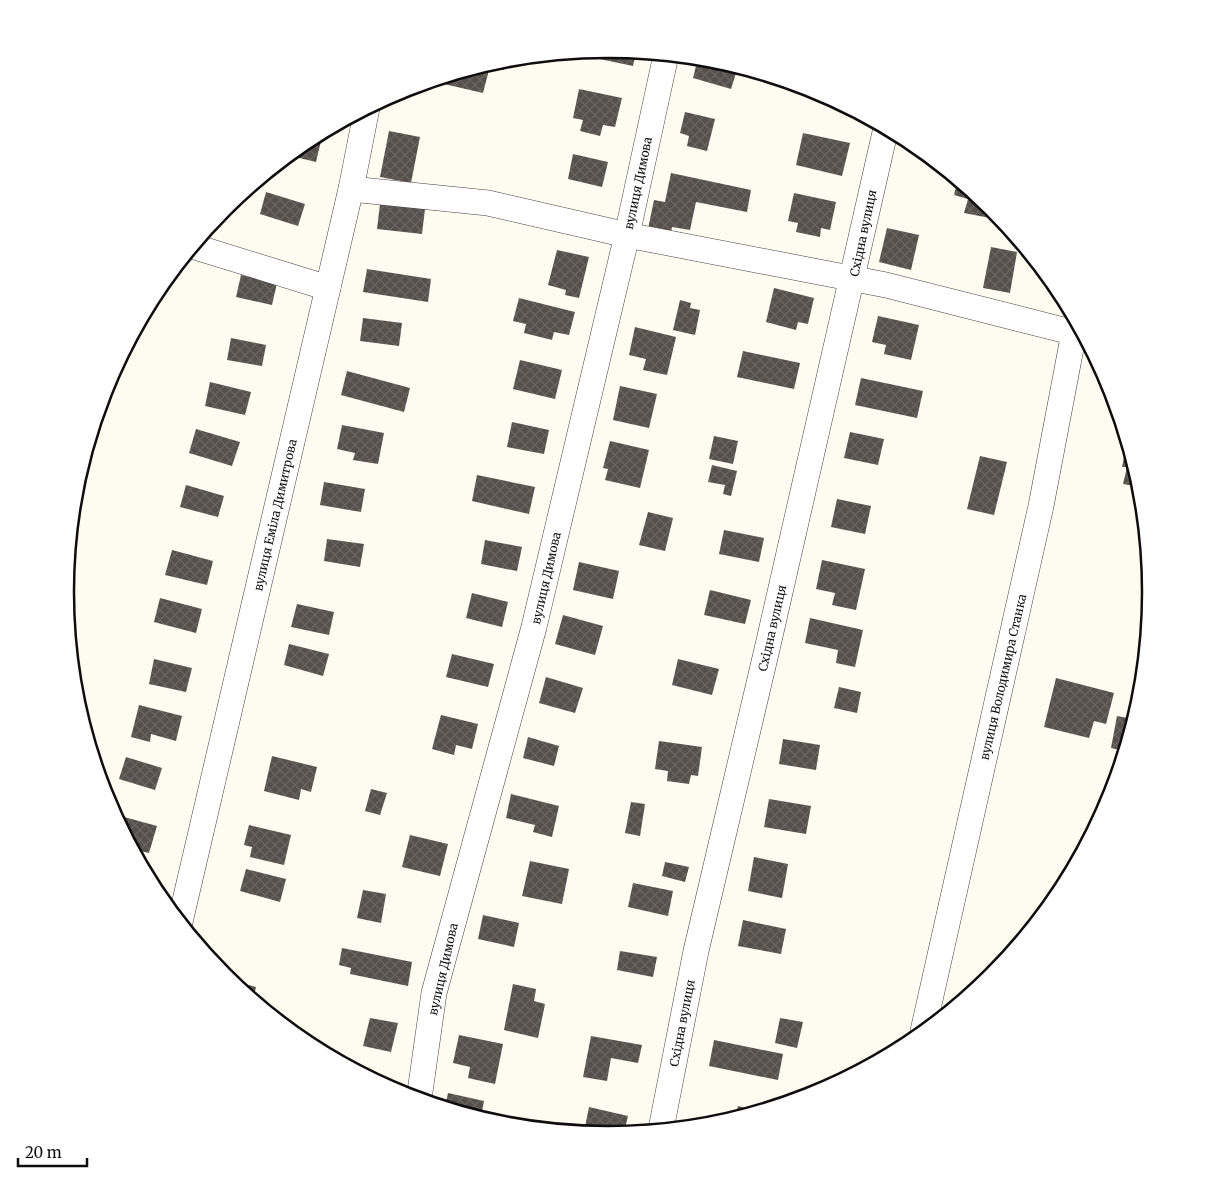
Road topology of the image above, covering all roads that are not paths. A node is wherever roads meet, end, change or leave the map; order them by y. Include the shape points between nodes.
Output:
1 (664, 61) edge
2 (365, 116) edge
3 (884, 135) edge
4 (351, 189) junction
5 (626, 235) junction
6 (199, 248) edge
7 (853, 279) junction
8 (328, 288) junction
9 (1072, 329) edge
10 (1076, 336) edge
11 (182, 914) edge
12 (925, 1021) edge
13 (419, 1091) edge
14 (662, 1122) edge

1 - 5 street, вулиця Димова
2 - 4 street, вулиця Еміла Димитрова
3 - 7 street, Східна вулиця
4 - 5 street via 488,203
4 - 8 street, вулиця Еміла Димитрова
5 - 7 street
5 - 13 street, вулиця Димова via 534,627 434,993
6 - 8 street
7 - 9 street
7 - 14 street, Східна вулиця via 696,951
8 - 11 street, вулиця Еміла Димитрова
10 - 12 street, вулиця Володимира Станка via 1041,506

